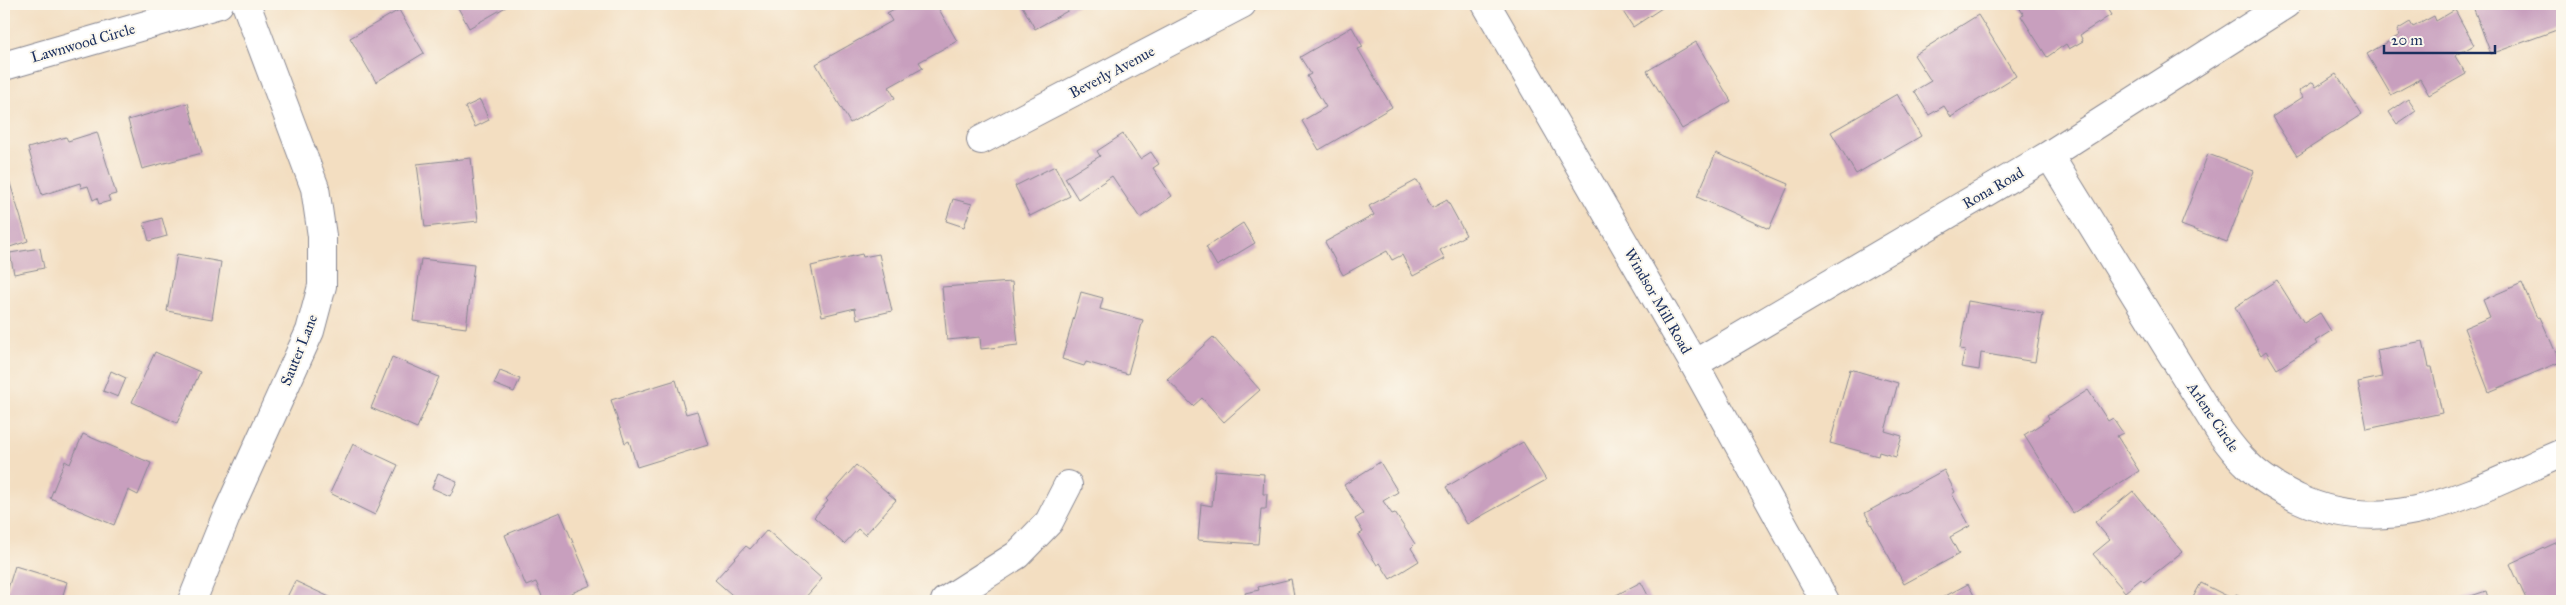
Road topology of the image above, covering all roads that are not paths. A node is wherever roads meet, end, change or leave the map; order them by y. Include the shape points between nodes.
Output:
1 (219, 4) edge
2 (246, 4) edge
3 (1242, 4) edge
4 (1486, 4) edge
5 (2286, 4) edge
6 (4, 66) edge
7 (981, 140) dead end
8 (2049, 156) junction
9 (1694, 364) junction
10 (2562, 452) edge
11 (1068, 486) dead end
12 (192, 601) edge
13 (945, 601) edge
14 (1825, 601) edge

1 - 6 street, Lawnwood Circle
2 - 12 street, Sauter Lane via 315,188 322,236 322,286 310,331 227,514
3 - 7 street, Beverly Avenue
4 - 9 street, Windsor Mill Road
5 - 8 street, Rona Road
8 - 9 street, Rona Road
8 - 10 street, Arlene Circle via 2218,429 2247,465 2282,490 2317,507 2348,514 2394,515 2448,502
9 - 14 street, Windsor Mill Road
11 - 13 street via 1049,522 1018,555

